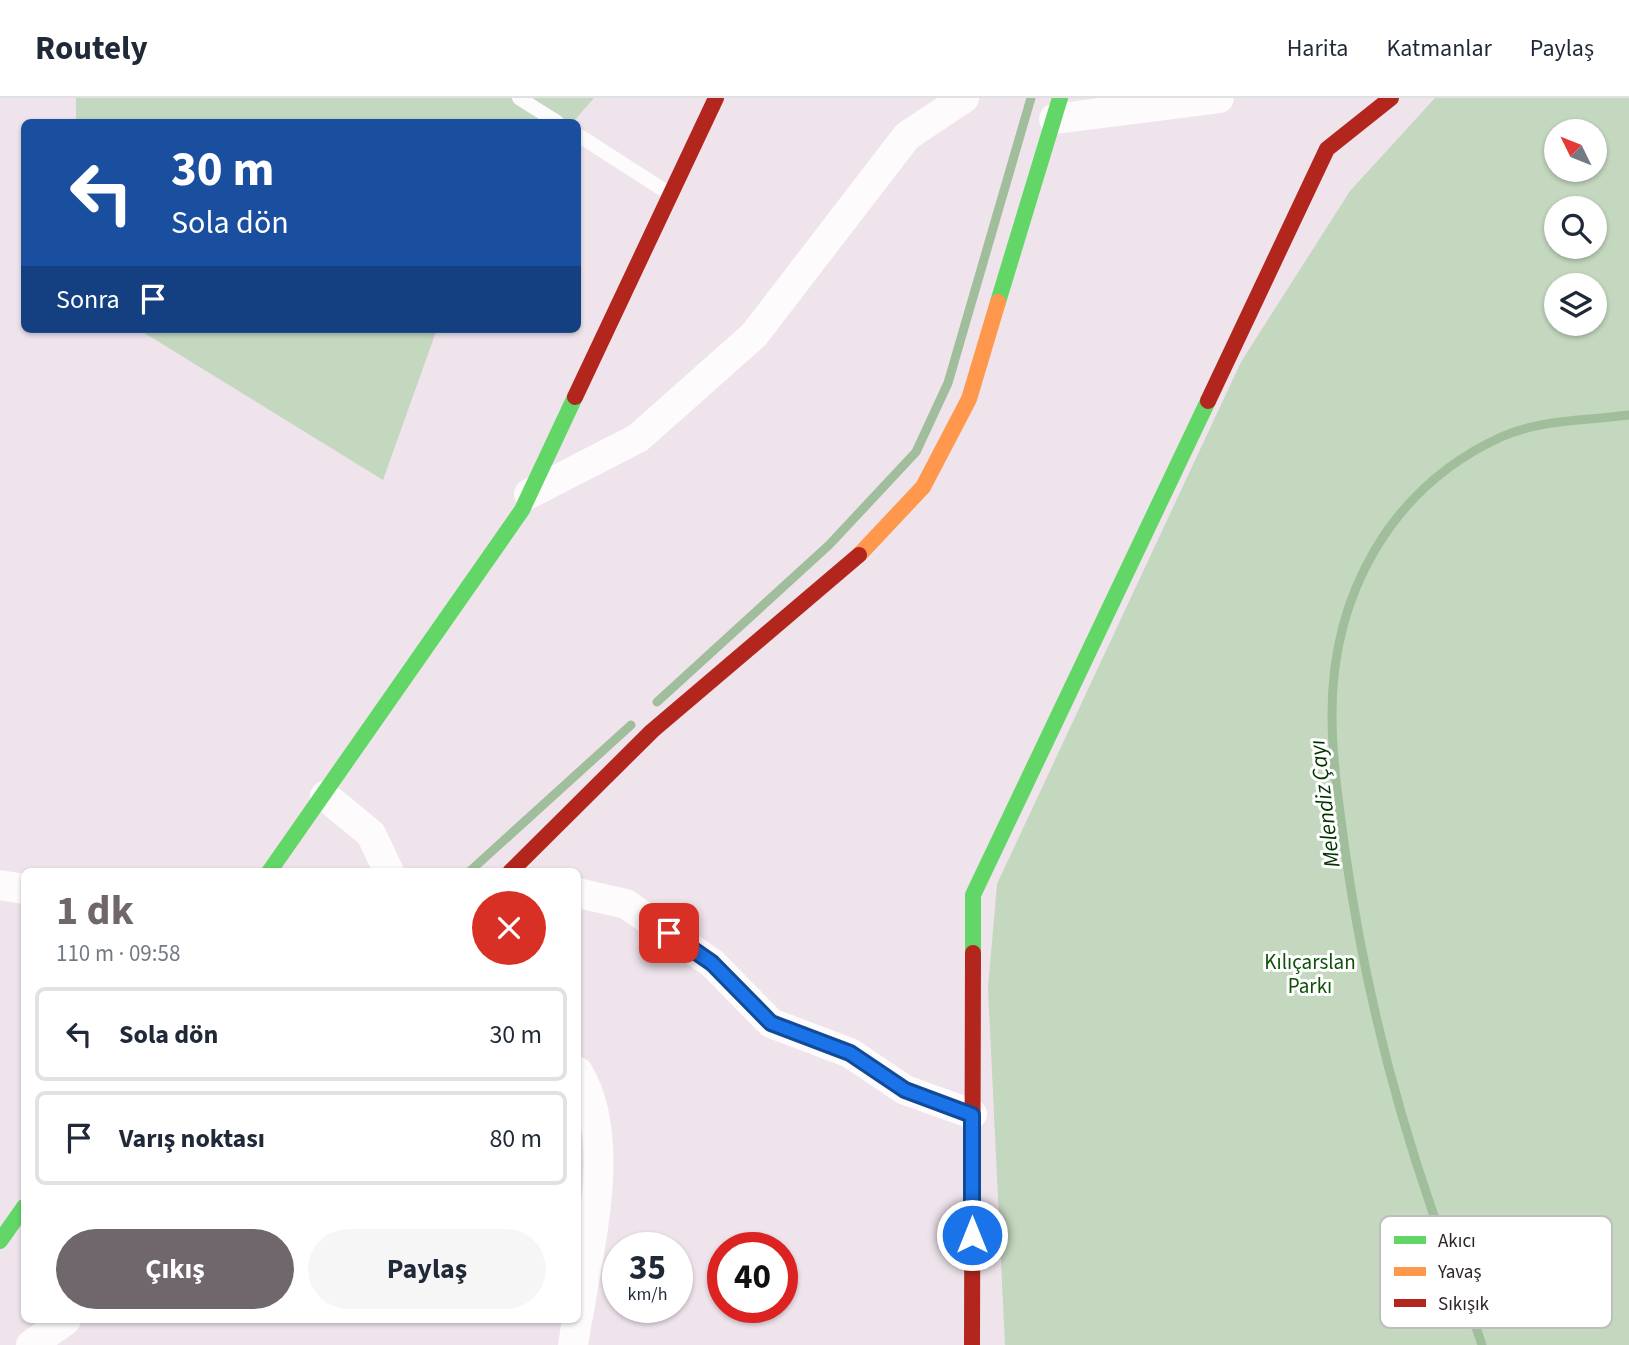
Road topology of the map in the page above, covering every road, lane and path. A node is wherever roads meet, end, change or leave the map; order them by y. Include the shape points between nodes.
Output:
1 (519, 98) edge
2 (716, 98) edge
3 (964, 98) edge
4 (1219, 98) edge
5 (1391, 98) edge
6 (1057, 109) edge
7 (552, 119) edge
8 (581, 137) edge
9 (671, 195) junction
10 (529, 495) junction
11 (325, 796) junction
12 (273, 868) edge
13 (387, 868) edge
14 (514, 868) edge
15 (0, 885) edge
16 (21, 888) edge
17 (581, 894) edge
18 (581, 1078) edge
19 (972, 1115) junction
20 (21, 1211) edge
21 (0, 1241) edge
22 (581, 1293) edge
23 (62, 1323) edge
24 (576, 1323) edge
25 (31, 1345) edge
26 (573, 1345) edge
27 (972, 1345) edge

1 - 7 lane
2 - 9 street
3 - 10 street via 907,136 754,335 638,438
4 - 6 street
5 - 19 street via 1327,149 973,895
6 - 14 street via 969,400 923,486 860,555 652,731
8 - 9 lane
9 - 10 street
10 - 11 street
11 - 12 street
11 - 13 street via 371,834
15 - 16 street
17 - 19 street via 626,904 712,963 771,1023 850,1053 905,1090
18 - 22 street via 598,1134 593,1219
19 - 27 street
20 - 21 street
23 - 25 street
24 - 26 street

